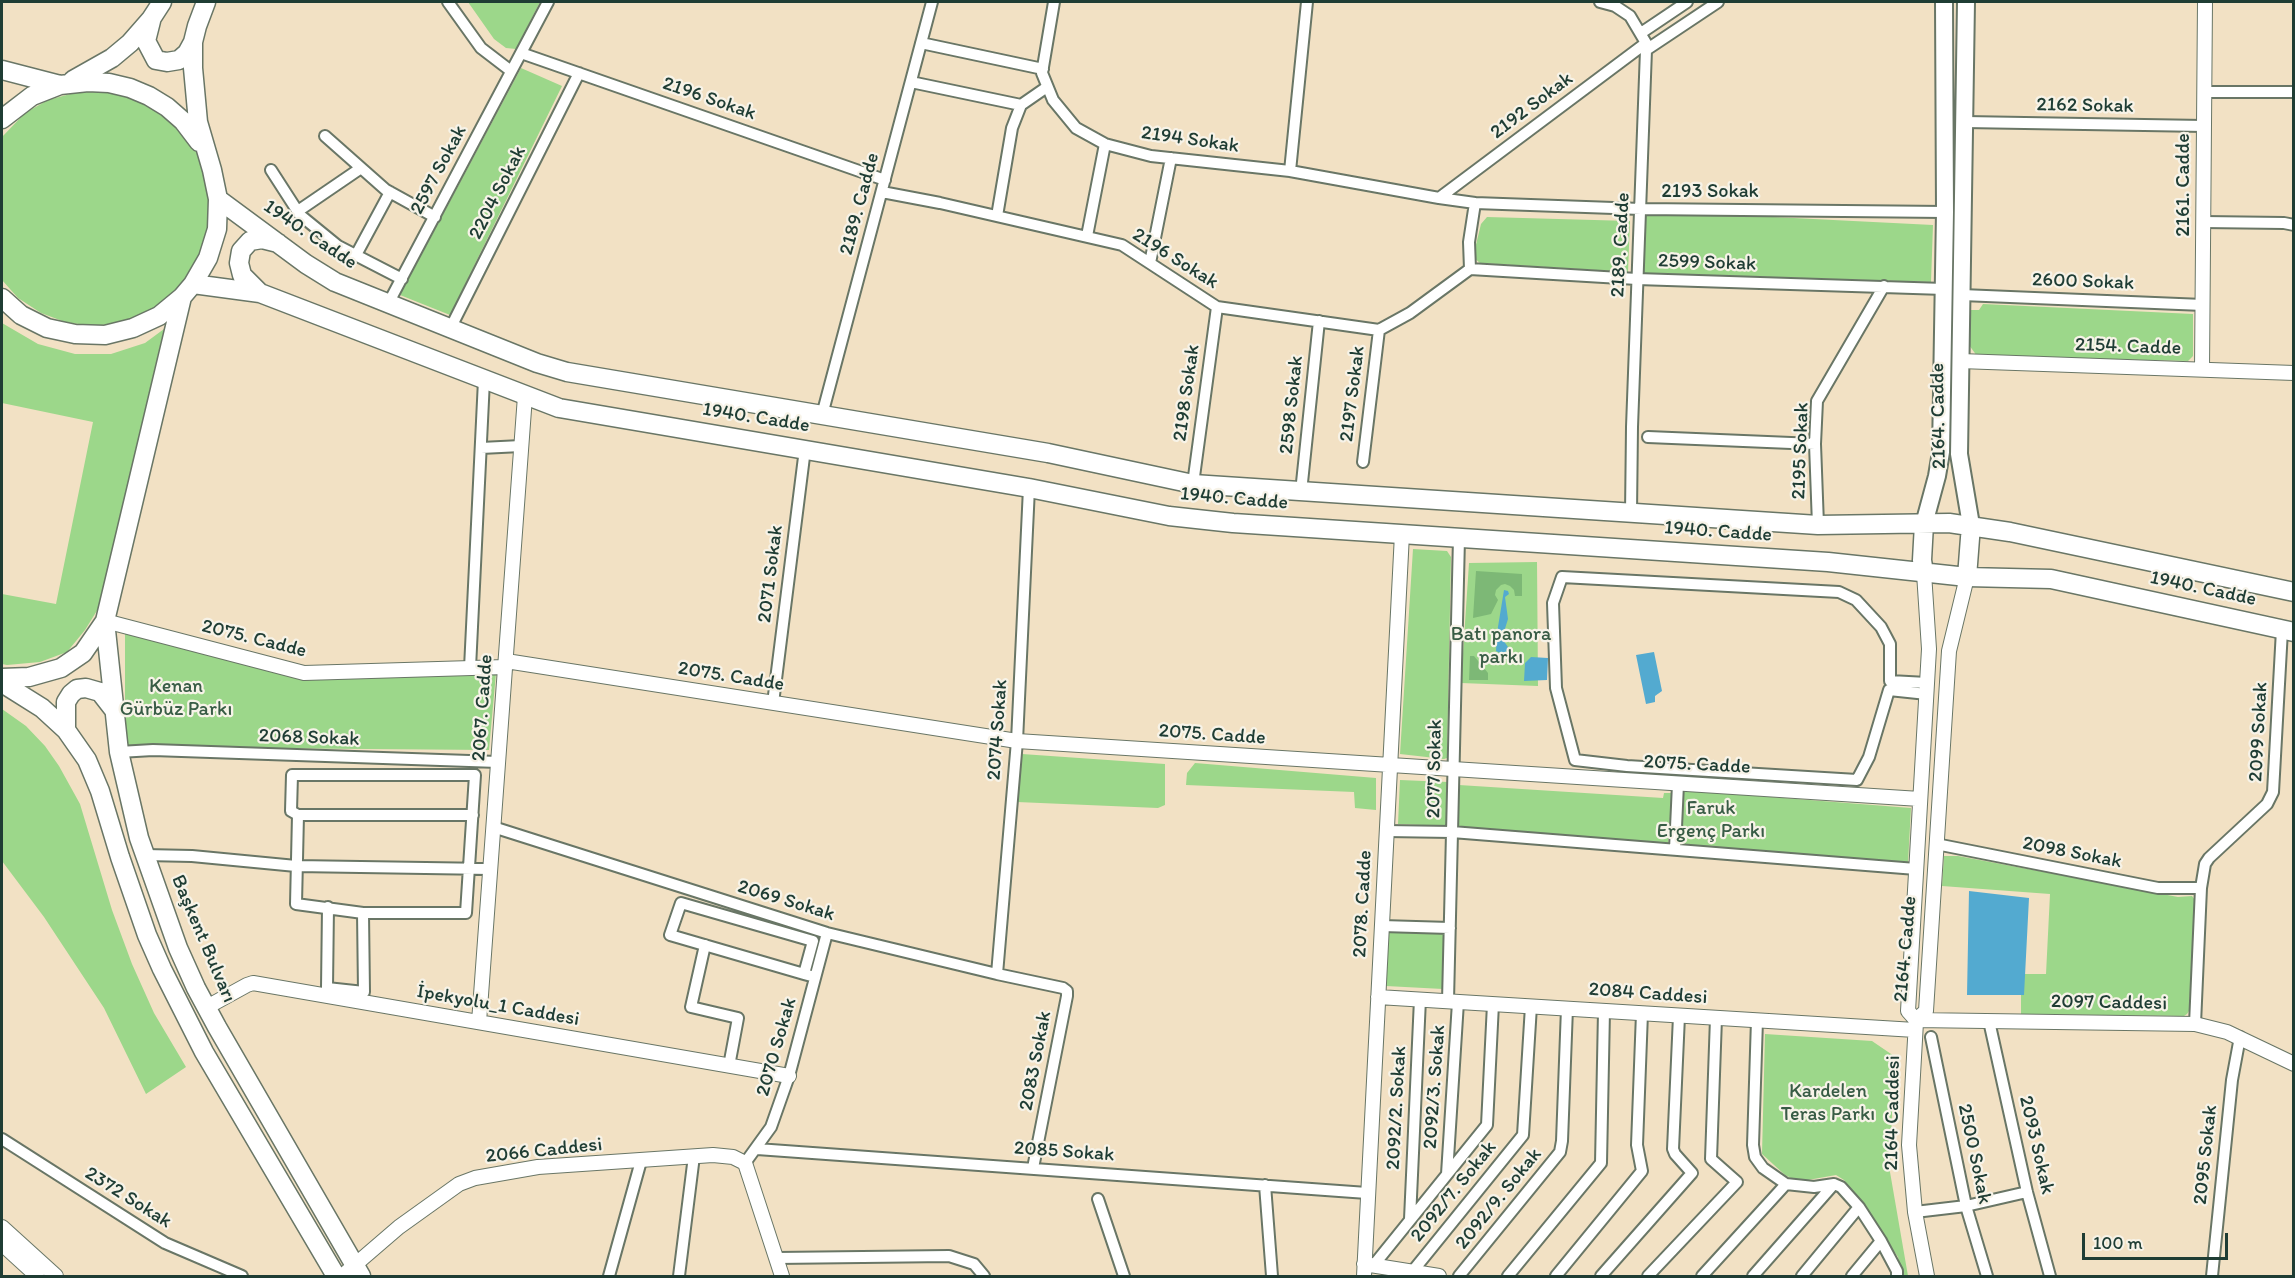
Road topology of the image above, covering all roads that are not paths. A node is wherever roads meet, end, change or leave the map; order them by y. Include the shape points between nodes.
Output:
1 (162, 2) edge
2 (206, 2) edge
3 (448, 2) edge
4 (548, 2) edge
5 (933, 2) edge
6 (1054, 2) edge
7 (1307, 2) edge
8 (1600, 2) edge
9 (1687, 2) edge
10 (1718, 2) edge
11 (1944, 2) edge
12 (1966, 2) edge
13 (2205, 2) edge
14 (151, 19) junction
15 (193, 42) junction
16 (1644, 42) junction
17 (921, 43) junction
18 (520, 53) junction
19 (1043, 69) junction
20 (2, 70) edge
21 (511, 71) junction
22 (579, 73) junction
23 (911, 82) junction
24 (63, 85) junction
25 (1047, 87) junction
26 (2204, 92) junction
27 (2294, 93) edge
28 (1021, 105) junction
29 (2, 119) edge
30 (1965, 122) junction
31 (2204, 126) junction
32 (325, 136) dead end
33 (1105, 144) junction
34 (207, 156) junction
35 (1171, 158) junction
36 (361, 168) junction
37 (271, 170) dead end
38 (1290, 171) junction
39 (885, 180) junction
40 (390, 192) junction
41 (882, 192) junction
42 (1439, 198) junction
43 (218, 199) junction
44 (1475, 203) junction
45 (1641, 209) junction
46 (298, 211) junction
47 (1945, 212) junction
48 (997, 216) junction
49 (435, 217) junction
50 (2203, 222) junction
51 (2294, 225) edge
52 (1087, 236) junction
53 (285, 247) junction
54 (356, 255) junction
55 (1150, 263) junction
56 (1470, 269) junction
57 (402, 279) junction
58 (1637, 279) junction
59 (1884, 286) junction
60 (1944, 289) junction
61 (188, 291) junction
62 (260, 293) junction
63 (1962, 295) junction
64 (2, 298) edge
65 (388, 304) junction
66 (2203, 305) junction
67 (1217, 307) junction
68 (1319, 321) junction
69 (450, 329) junction
70 (1379, 330) junction
71 (1960, 361) junction
72 (2202, 369) junction
73 (2294, 373) edge
74 (484, 380) junction
75 (525, 396) junction
76 (822, 415) junction
77 (1648, 437) dead end
78 (1815, 444) junction
79 (521, 446) junction
80 (481, 448) junction
81 (805, 449) junction
82 (1363, 462) dead end
83 (1193, 484) junction
84 (1029, 488) junction
85 (1301, 492) junction
86 (1631, 513) junction
87 (1924, 524) junction
88 (1818, 525) junction
89 (1971, 525) junction
90 (1402, 534) junction
91 (1459, 538) junction
92 (1924, 573) junction
93 (1967, 577) junction
94 (2294, 592) edge
95 (105, 621) junction
96 (2288, 631) edge
97 (505, 664) junction
98 (470, 668) junction
99 (2, 680) edge
100 (1889, 685) junction
101 (1927, 688) junction
102 (773, 703) junction
103 (114, 710) junction
104 (66, 730) junction
105 (1017, 741) junction
106 (118, 752) junction
107 (498, 762) junction
108 (1390, 766) junction
109 (1453, 770) junction
110 (1678, 784) junction
111 (1920, 799) junction
112 (298, 816) junction
113 (472, 816) junction
114 (493, 827) junction
115 (1386, 831) junction
116 (1452, 832) junction
117 (1936, 844) junction
118 (1675, 849) junction
119 (145, 855) junction
120 (296, 866) junction
121 (469, 868) junction
122 (490, 868) junction
123 (1916, 868) junction
124 (2200, 888) junction
125 (328, 907) junction
126 (363, 913) junction
127 (1382, 926) junction
128 (1450, 928) junction
129 (827, 933) junction
130 (705, 945) junction
131 (804, 974) junction
132 (996, 974) junction
133 (815, 977) junction
134 (1067, 996) joint
135 (1378, 997) junction
136 (1420, 999) junction
137 (1453, 1001) junction
138 (1493, 1004) junction
139 (1531, 1006) junction
140 (207, 1007) junction
141 (1567, 1008) junction
142 (1604, 1011) junction
143 (1642, 1013) junction
144 (1679, 1016) junction
145 (1716, 1018) junction
146 (1757, 1020) junction
147 (1989, 1021) junction
148 (479, 1022) junction
149 (2195, 1024) junction
150 (1915, 1025) junction
151 (1931, 1037) dead end
152 (2240, 1037) junction
153 (2294, 1064) edge
154 (729, 1066) junction
155 (789, 1076) junction
156 (2, 1139) edge
157 (757, 1149) junction
158 (694, 1156) junction
159 (640, 1161) junction
160 (746, 1163) junction
161 (1033, 1167) junction
162 (1447, 1174) junction
163 (1786, 1184) junction
164 (1834, 1184) junction
165 (1265, 1185) junction
166 (2027, 1192) junction
167 (1367, 1193) junction
168 (1098, 1199) dead end
169 (1966, 1206) junction
170 (1859, 1207) junction
171 (1915, 1212) junction
172 (1410, 1219) junction
173 (2, 1227) edge
174 (1881, 1241) junction
175 (2, 1246) edge
176 (776, 1258) junction
177 (1367, 1269) edge
178 (1412, 1272) junction
179 (352, 1273) edge
180 (37, 1276) edge
181 (56, 1276) edge
182 (242, 1276) edge
183 (336, 1276) edge
184 (609, 1276) edge
185 (679, 1276) edge
186 (782, 1276) edge
187 (984, 1276) edge
188 (1124, 1276) edge
189 (1272, 1276) edge
190 (1439, 1276) edge
191 (1459, 1276) edge
192 (1508, 1276) edge
193 (1556, 1276) edge
194 (1601, 1276) edge
195 (1648, 1276) edge
196 (1702, 1276) edge
197 (1753, 1276) edge
198 (1802, 1276) edge
199 (1852, 1276) edge
200 (1897, 1276) edge
201 (1927, 1276) edge
202 (1986, 1276) edge
203 (2050, 1276) edge
204 (2212, 1276) edge

1 - 14 main road
2 - 15 main road
3 - 21 street via 482,48
4 - 18 street, 2597 Sokak
5 - 17 street, 2189. Cadde
6 - 19 street, 2194 Sokak
7 - 38 street
8 - 16 street via 1629,15
9 - 16 street, 2192 Sokak
10 - 16 street, 2192 Sokak
11 - 47 main road, 2164. Cadde
12 - 30 main road, 2164. Cadde
13 - 26 street, 2161. Cadde
14 - 15 main road via 146,41 156,60 179,60
14 - 24 main road via 112,58
15 - 34 main road via 196,112
16 - 42 street, 2192 Sokak
16 - 45 street, 2189. Cadde
17 - 19 street
17 - 23 street, 2189. Cadde
18 - 21 street, 2597 Sokak
18 - 22 street, 2196 Sokak
19 - 25 street, 2194 Sokak
20 - 24 main road
21 - 49 street, 2597 Sokak
22 - 39 street, 2196 Sokak
22 - 69 street, 2204 Sokak
23 - 28 street
23 - 39 street, 2189. Cadde
24 - 29 main road via 32,96
24 - 34 main road via 109,83 149,96 183,121
25 - 28 street
25 - 33 street, 2194 Sokak via 1076,128
26 - 27 street
26 - 31 street, 2161. Cadde
28 - 48 street via 1012,128
30 - 31 street, 2162 Sokak
30 - 63 main road, 2164. Cadde
31 - 50 street, 2161. Cadde
32 - 36 street
33 - 35 street, 2194 Sokak
33 - 52 street
34 - 43 main road
35 - 38 street, 2194 Sokak
35 - 55 street
36 - 40 street
36 - 46 street
37 - 46 street
38 - 42 street, 2194 Sokak
39 - 41 street, 2189. Cadde
40 - 49 street
40 - 54 street
41 - 48 street, 2196 Sokak
41 - 76 street, 2189. Cadde
42 - 44 street, 2193 Sokak
43 - 53 main road, 1940. Cadde
43 - 61 main road via 217,229 208,258
44 - 45 street, 2193 Sokak
44 - 56 street via 1469,242
45 - 47 street, 2193 Sokak
45 - 58 street, 2189. Cadde
46 - 54 street via 338,246
47 - 60 main road, 2164. Cadde
48 - 52 street, 2196 Sokak
49 - 57 street, 2597 Sokak
50 - 51 street
50 - 66 street, 2161. Cadde
52 - 55 street, 2196 Sokak via 1122,245
53 - 62 main road via 262,239 250,241 241,251 242,275
53 - 65 main road, 1940. Cadde via 335,282
54 - 57 street
55 - 67 street, 2196 Sokak
56 - 58 street, 2599 Sokak
56 - 70 street via 1410,313
57 - 65 street, 2597 Sokak
58 - 59 street, 2599 Sokak
58 - 86 street, 2189. Cadde
59 - 60 street, 2599 Sokak
59 - 78 street, 2195 Sokak via 1817,401
60 - 87 main road, 2164. Cadde via 1941,452
61 - 62 main road, 1940. Cadde
61 - 64 main road via 159,316 105,335 47,328 21,315
61 - 95 main road
62 - 74 main road, 1940. Cadde
63 - 66 street, 2600 Sokak
63 - 71 main road, 2164. Cadde
65 - 69 main road, 1940. Cadde
66 - 72 street, 2161. Cadde
67 - 68 street, 2196 Sokak
67 - 83 street, 2198 Sokak
68 - 70 street, 2196 Sokak
68 - 85 street, 2598 Sokak
69 - 76 main road, 1940. Cadde via 567,372
70 - 82 street, 2197 Sokak
71 - 72 street, 2154. Cadde
71 - 89 main road, 2164. Cadde via 1959,454
72 - 73 street, 2154. Cadde
74 - 75 main road, 1940. Cadde
74 - 80 street
75 - 79 street, 2067. Cadde
75 - 81 main road, 1940. Cadde via 584,413
76 - 83 main road, 1940. Cadde via 1048,453
77 - 78 street
78 - 88 street, 2195 Sokak
79 - 80 street
79 - 97 street, 2067. Cadde
80 - 98 street
81 - 84 main road, 1940. Cadde
81 - 102 street, 2071 Sokak
83 - 85 main road, 1940. Cadde
84 - 90 main road, 1940. Cadde via 1199,521
84 - 105 street, 2074 Sokak
85 - 86 main road, 1940. Cadde
86 - 88 main road, 1940. Cadde
87 - 88 main road, 1940. Cadde
87 - 89 main road, 1940. Cadde
87 - 92 main road, 2164. Cadde
89 - 93 main road, 2164. Cadde
89 - 94 main road, 1940. Cadde
90 - 91 main road, 1940. Cadde
90 - 108 street, 2078. Cadde
91 - 92 main road, 1940. Cadde via 1828,562
91 - 109 street, 2077 Sokak
92 - 93 main road, 1940. Cadde
92 - 101 street, 2164. Cadde
93 - 96 main road, 1940. Cadde via 2051,579
93 - 117 street, 2164. Cadde via 1949,651
95 - 98 street, 2075. Cadde via 304,673
95 - 99 main road via 82,653 61,668
95 - 103 main road, Başkent Bulvarı
96 - 124 street, 2099 Sokak via 2273,792 2267,804 2207,860
97 - 98 street, 2075. Cadde
97 - 102 street, 2075. Cadde
97 - 107 street, 2067. Cadde
99 - 104 main road
100 - 100 street via 1890,644 1881,627 1856,600 1839,592 1562,577 1553,603 1556,688 1575,760 1857,780 1869,757
100 - 101 street
101 - 111 street, 2164. Cadde
102 - 105 street, 2075. Cadde
103 - 104 main road via 100,692 86,687 78,689 66,702
103 - 106 main road, Başkent Bulvarı
104 - 183 main road via 94,773 147,935 183,1014
105 - 108 street, 2075. Cadde
105 - 132 street, 2074 Sokak
106 - 107 street, 2068 Sokak
106 - 119 main road, Başkent Bulvarı
107 - 114 street, 2067. Cadde
108 - 109 street, 2075. Cadde
108 - 115 street, 2078. Cadde
109 - 110 street, 2075. Cadde
109 - 116 street, 2077 Sokak
110 - 111 street, 2075. Cadde
110 - 118 street
111 - 123 street, 2164. Cadde
112 - 113 street
112 - 113 street via 291,811 292,775 475,775
112 - 120 street
113 - 121 street
114 - 122 street, 2067. Cadde
114 - 129 street, 2069 Sokak
115 - 116 street
115 - 127 street, 2078. Cadde
116 - 118 street
116 - 128 street, 2077 Sokak
117 - 124 street, 2098 Sokak via 2158,888
117 - 150 street, 2164. Cadde via 1926,1011
118 - 123 street
119 - 120 street
119 - 140 main road, Başkent Bulvarı via 178,948
120 - 121 street
120 - 125 street via 296,904
121 - 122 street
121 - 126 street via 466,913
122 - 148 street, 2067. Cadde
123 - 150 street, 2164. Cadde via 1908,1011
124 - 149 street, 2099 Sokak
125 - 126 street
125 - 126 street via 327,988 364,992
127 - 128 street
127 - 135 street, 2078. Cadde
128 - 137 street, 2077 Sokak
129 - 132 street, 2069 Sokak
129 - 133 street, 2070 Sokak
130 - 131 street
130 - 131 street via 670,935 681,903 813,940
130 - 154 street via 690,1007 738,1018
131 - 133 street
132 - 134 street, 2069 Sokak via 1064,988
133 - 155 street, 2070 Sokak
134 - 161 street, 2083 Sokak
135 - 136 street, 2084 Caddesi
135 - 167 street, 2078. Cadde
136 - 137 street, 2084 Caddesi
136 - 172 street, 2092/2. Sokak
137 - 138 street, 2084 Caddesi
137 - 162 street, 2092/3. Sokak
138 - 139 street, 2084 Caddesi
138 - 162 street via 1489,1118
139 - 141 street, 2084 Caddesi
139 - 178 street, 2092/7. Sokak via 1523,1135
140 - 148 street, İpekyolu_1 Caddesi via 253,983
140 - 179 main road, Başkent Bulvarı
141 - 142 street, 2084 Caddesi
141 - 191 street, 2092/9. Sokak via 1562,1141 1558,1155
142 - 143 street, 2084 Caddesi
142 - 192 street via 1600,1165
143 - 144 street, 2084 Caddesi
143 - 193 street via 1637,1145 1640,1176
144 - 145 street, 2084 Caddesi
144 - 194 street via 1673,1152 1692,1173
145 - 146 street, 2084 Caddesi
145 - 195 street via 1711,1159 1737,1182
146 - 150 street, 2084 Caddesi
146 - 163 street via 1753,1151 1762,1167
147 - 149 street, 2097 Caddesi
147 - 150 street, 2097 Caddesi
147 - 166 street, 2093 Sokak
148 - 154 street, İpekyolu_1 Caddesi
149 - 152 street, 2097 Caddesi
150 - 171 street, 2164 Caddesi via 1909,1145
151 - 169 street, 2500 Sokak
152 - 153 street, 2097 Caddesi
152 - 204 street, 2095 Sokak
154 - 155 street, İpekyolu_1 Caddesi
155 - 157 street, 2070 Sokak via 771,1127
156 - 182 street, 2372 Sokak via 165,1244
157 - 160 street, 2070 Sokak
157 - 161 street, 2085 Sokak
158 - 159 street, 2066 Caddesi
158 - 160 street, 2066 Caddesi via 721,1155
158 - 185 street
159 - 179 street, 2066 Caddesi via 538,1167 474,1178 425,1208
159 - 184 street
160 - 176 street
161 - 165 street, 2085 Sokak
162 - 172 street
163 - 164 street
163 - 196 street
164 - 170 street
164 - 197 street
165 - 167 street, 2085 Sokak
165 - 189 street
166 - 169 street
166 - 203 street, 2093 Sokak
167 - 177 street, 2078. Cadde
168 - 188 street
169 - 171 street
169 - 202 street, 2500 Sokak
170 - 174 street
170 - 198 street
171 - 201 street, 2164 Caddesi
172 - 177 street
173 - 181 street
174 - 199 street
174 - 200 street
175 - 180 street
176 - 186 street
176 - 187 street via 949,1256 974,1264
177 - 178 street
178 - 190 street

